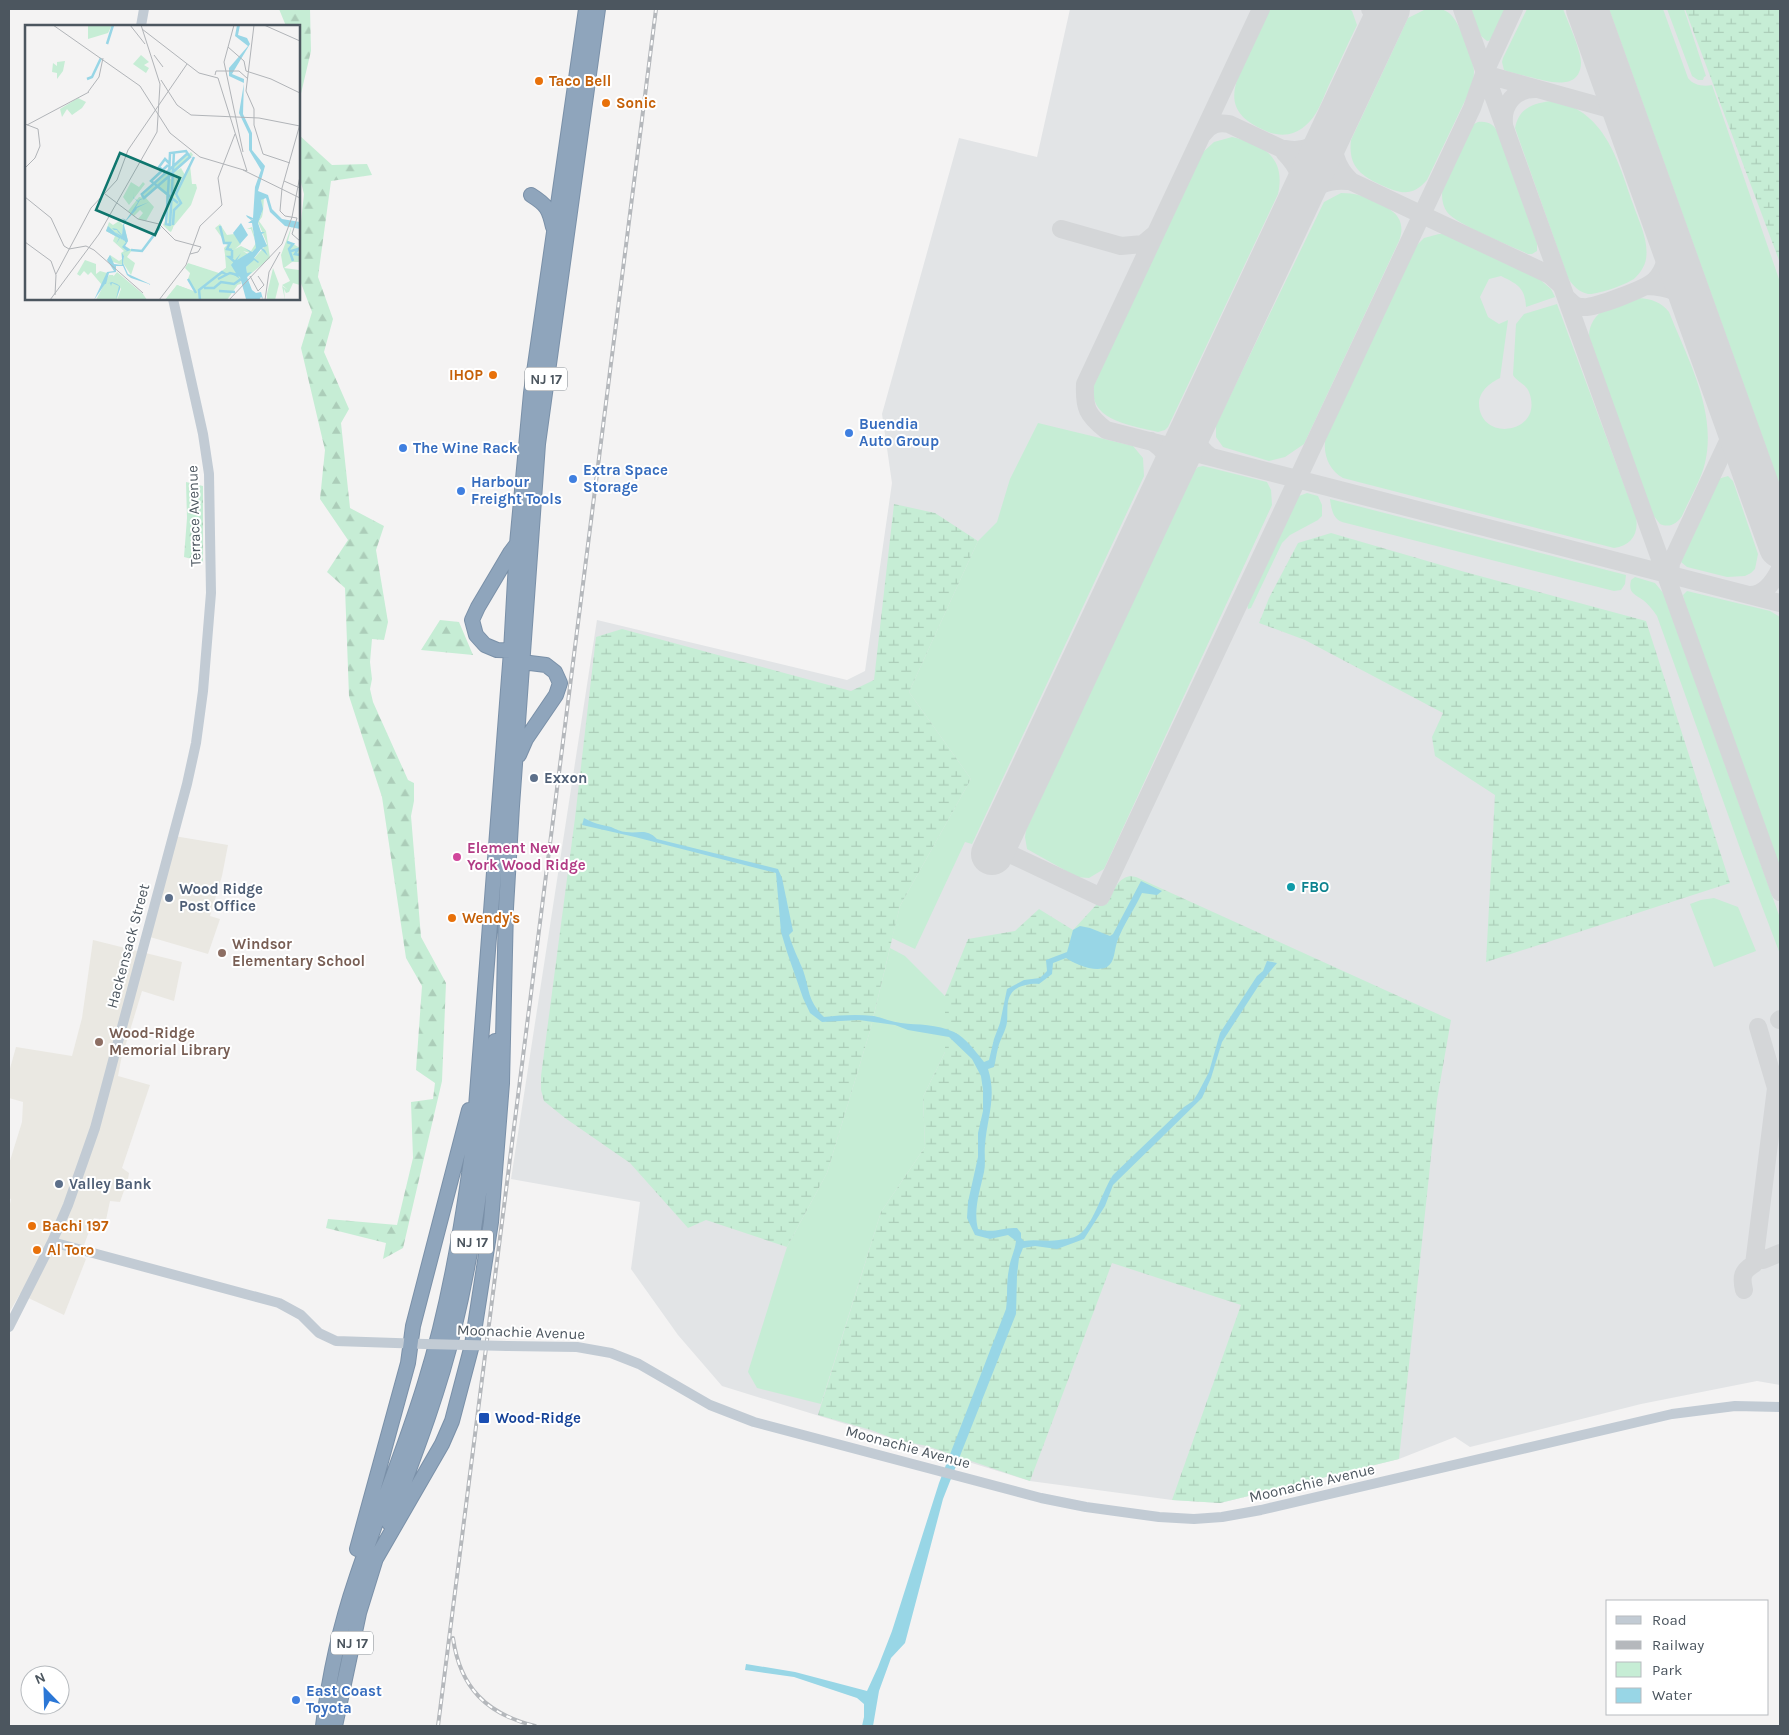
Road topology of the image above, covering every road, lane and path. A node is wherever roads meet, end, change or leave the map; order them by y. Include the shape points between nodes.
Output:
1 (144, 9) edge
2 (586, 9) edge
3 (600, 9) edge
4 (141, 25) edge
5 (564, 162) junction
6 (554, 239) junction
7 (173, 300) edge
8 (517, 544) junction
9 (517, 657) junction
10 (197, 735) joint
11 (516, 762) junction
12 (506, 908) junction
13 (476, 1097) junction
14 (52, 1242) junction
15 (9, 1327) edge
16 (418, 1344) junction
17 (472, 1345) junction
18 (1780, 1408) edge
19 (374, 1562) junction
20 (337, 1650) junction
21 (323, 1726) edge
22 (335, 1726) edge

1 - 4 main road
2 - 5 highway, NJ 17
3 - 9 highway, NJ 17 via 543,404
5 - 6 highway, NJ 17
5 - 6 highway via 551,188 531,195 548,209
6 - 8 highway, NJ 17 via 531,393
7 - 10 main road, Terrace Avenue via 210,474 211,593
8 - 9 highway, NJ 17
8 - 9 highway via 472,620 480,641 492,649
9 - 11 highway, NJ 17
9 - 11 highway via 546,665 555,672 560,683
9 - 13 highway, NJ 17
10 - 14 main road, Hackensack Street via 187,784 95,1128 78,1181
11 - 12 highway, NJ 17
12 - 17 highway via 499,1134 491,1222
12 - 19 highway, NJ 17 via 487,1136 463,1289 439,1384
13 - 16 highway via 468,1112 413,1326
13 - 20 highway, NJ 17 via 465,1203 440,1328 410,1430 355,1581
14 - 15 main road, Hackensack Street
14 - 16 main road, Moonachie Avenue via 278,1303 294,1310 319,1333 336,1341
16 - 17 main road, Moonachie Avenue, bridge
16 - 20 highway via 408,1363 349,1583
17 - 18 main road, Moonachie Avenue, bridge via 577,1347 611,1353 639,1364 710,1404 746,1420 1041,1498 1174,1518 1222,1517 1261,1510 1672,1414 1735,1406
17 - 19 highway via 447,1434
19 - 22 highway, NJ 17 via 359,1613
20 - 21 highway, NJ 17

